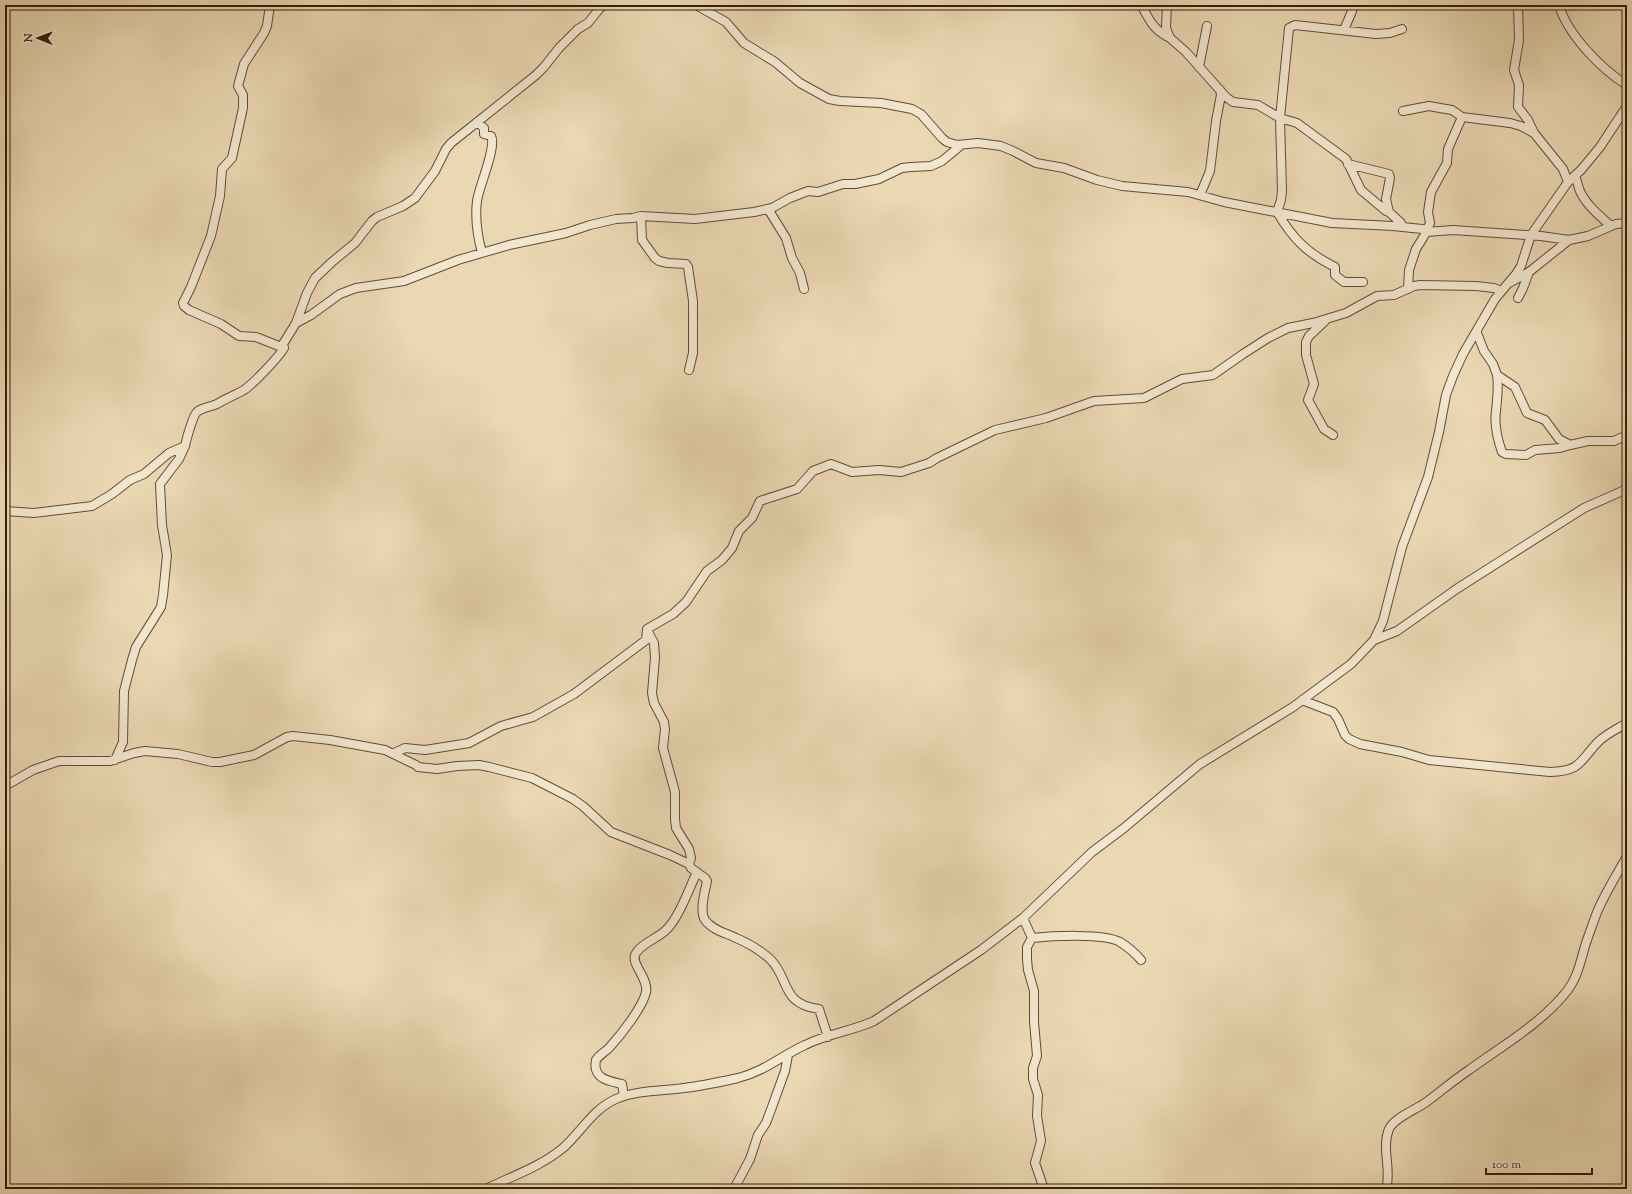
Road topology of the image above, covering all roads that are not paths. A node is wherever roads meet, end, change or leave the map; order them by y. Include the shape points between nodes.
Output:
1 (270, 5) edge
2 (604, 5) edge
3 (696, 5) edge
4 (1141, 5) edge
5 (1167, 5) edge
6 (1353, 5) edge
7 (1518, 5) edge
8 (1559, 5) edge
9 (1208, 26) dead end
10 (1402, 29) dead end
11 (1344, 30) junction
12 (1170, 38) junction
13 (1199, 67) junction
14 (1627, 85) edge
15 (1220, 90) junction
16 (1627, 106) edge
17 (1403, 111) dead end
18 (1462, 117) junction
19 (1280, 118) junction
20 (477, 122) junction
21 (1534, 133) junction
22 (957, 145) junction
23 (1348, 164) junction
24 (1575, 176) junction
25 (1568, 182) junction
26 (1200, 195) junction
27 (768, 209) junction
28 (1277, 212) junction
29 (1389, 212) junction
30 (642, 216) junction
31 (1627, 223) edge
32 (1613, 225) junction
33 (1402, 227) junction
34 (1627, 228) edge
35 (1424, 230) junction
36 (1531, 235) junction
37 (1569, 240) junction
38 (482, 253) junction
39 (1528, 272) junction
40 (1363, 282) dead end
41 (1508, 284) junction
42 (804, 289) dead end
43 (1408, 289) junction
44 (1501, 291) junction
45 (1518, 298) dead end
46 (1328, 318) junction
47 (296, 322) junction
48 (1477, 333) junction
49 (284, 348) junction
50 (689, 370) dead end
51 (1497, 375) junction
52 (1333, 435) dead end
53 (1627, 435) edge
54 (1570, 445) junction
55 (185, 446) junction
56 (1627, 489) edge
57 (5, 511) edge
58 (647, 629) junction
59 (1374, 640) junction
60 (1302, 700) junction
61 (1627, 723) edge
62 (394, 753) junction
63 (115, 760) junction
64 (5, 786) edge
65 (1627, 856) edge
66 (689, 864) junction
67 (697, 872) junction
68 (1023, 918) junction
69 (1032, 938) junction
70 (1142, 960) dead end
71 (828, 1036) junction
72 (788, 1055) junction
73 (624, 1096) junction
74 (486, 1189) edge
75 (734, 1189) edge
76 (1044, 1189) edge
77 (1386, 1189) edge

1 - 49 street via 264,33 244,64 238,86 243,95 243,108 232,158 222,169 220,196 210,236 183,303 189,310 239,336 256,337
2 - 20 street via 559,48 536,75
3 - 22 street via 726,22 744,43 775,62 816,93 840,101 881,103 912,110 921,114 947,142
4 - 12 street via 1151,24
5 - 12 street via 1166,28
6 - 11 street
7 - 21 street via 1519,40 1514,70 1519,85 1518,107
8 - 14 street via 1568,25 1587,50
9 - 13 street
10 - 11 street via 1384,34
11 - 19 street via 1295,25 1289,28
12 - 13 street
13 - 15 street
15 - 19 street via 1233,102 1258,105
15 - 26 street via 1210,172
16 - 24 street via 1600,147
17 - 18 street via 1429,106 1452,110
18 - 21 street via 1510,123
18 - 35 street via 1448,149 1447,163 1431,192 1428,212 1430,223
19 - 23 street via 1297,123 1346,159
19 - 28 street via 1282,191
20 - 38 street via 484,128 484,134 491,136 493,144 477,202
20 - 47 street via 446,149 435,171 415,198 376,217 355,243 315,278
21 - 25 street via 1563,169
22 - 26 street via 990,143 1036,163 1064,168 1097,180 1122,186
22 - 27 street via 959,147 942,161 931,166 911,166 879,179 843,184 818,192 808,191
23 - 29 street via 1360,190
23 - 29 street via 1388,174 1390,178 1386,204
24 - 25 street
24 - 32 street via 1587,202 1596,213
25 - 36 street
26 - 28 street
27 - 30 street via 695,219
27 - 42 street via 786,238
28 - 33 street via 1332,223
28 - 40 street via 1306,250 1335,267 1335,275 1344,282
29 - 33 street
30 - 38 street via 590,225
30 - 50 street via 642,240 655,258 660,262 686,264 688,267 693,301 693,352
31 - 32 street
32 - 34 street
32 - 37 street via 1588,236
33 - 35 street
35 - 36 street
35 - 43 street via 1426,233 1416,249 1409,270
36 - 37 street
36 - 41 street via 1521,266
37 - 39 street
38 - 47 street via 451,262 404,281 347,291
39 - 41 street
39 - 45 street
41 - 44 street
43 - 44 street via 1414,286 1440,285 1476,286
43 - 46 street via 1394,295 1377,296 1351,311
44 - 48 street
46 - 52 street via 1309,336 1305,348 1314,384 1308,400 1324,429
46 - 58 street via 1288,328 1274,335 1213,376 1182,379 1144,398 1094,401 1046,418 995,430 929,463 904,471 852,472 831,464 819,468 797,489 760,501 752,518 739,531 732,548 722,560 707,571 686,602 673,614
47 - 49 street via 283,344
48 - 51 street
48 - 59 street via 1463,354 1448,386 1428,477 1402,547 1383,621
49 - 55 street via 248,388 197,411
51 - 54 street via 1516,387 1527,413 1545,420 1559,439
51 - 54 street via 1496,420 1502,452 1526,454 1535,450
53 - 54 street via 1614,441 1588,441
55 - 57 street via 169,453 144,474 130,480 92,506 34,513
55 - 63 street via 180,459 160,484 162,525 168,555 163,595 159,611 136,647 132,660 124,691 123,742
56 - 59 street via 1584,508 1397,631
58 - 62 street via 646,640 574,694 533,717 501,726 469,743 426,750 405,748
58 - 66 street via 654,643 652,692 664,722 663,748 675,792 676,823 689,849
59 - 60 street via 1351,664
60 - 61 street via 1333,712 1345,735 1360,744 1429,760 1550,772 1567,771 1578,765 1599,742
60 - 68 street via 1200,764 1092,852
62 - 63 street via 330,740 293,736 254,755 220,762 145,751
62 - 66 street via 418,767 437,769 479,766 532,778 573,799 611,832 670,854
63 - 64 street via 54,762 33,770
65 - 77 street via 1597,912 1580,966 1568,989 1553,1007 1506,1045 1394,1123 1389,1130 1387,1141 1389,1174
66 - 67 street
67 - 71 street via 707,881 702,906 702,915 706,921 770,959 790,994 807,1008 819,1009
67 - 73 street via 671,925 636,952 634,960 644,976 647,988 644,999 624,1029 596,1060 598,1074 603,1079 622,1084
68 - 69 street
68 - 71 street via 968,959 874,1021
69 - 70 street via 1108,937 1119,941
69 - 76 street via 1027,947 1027,959 1034,991 1037,1056 1033,1079 1038,1095 1037,1116 1041,1141 1034,1162
71 - 72 street via 806,1044
72 - 73 street via 758,1072 737,1078
72 - 75 street via 785,1071 766,1123
73 - 74 street via 596,1113 553,1155 520,1174

